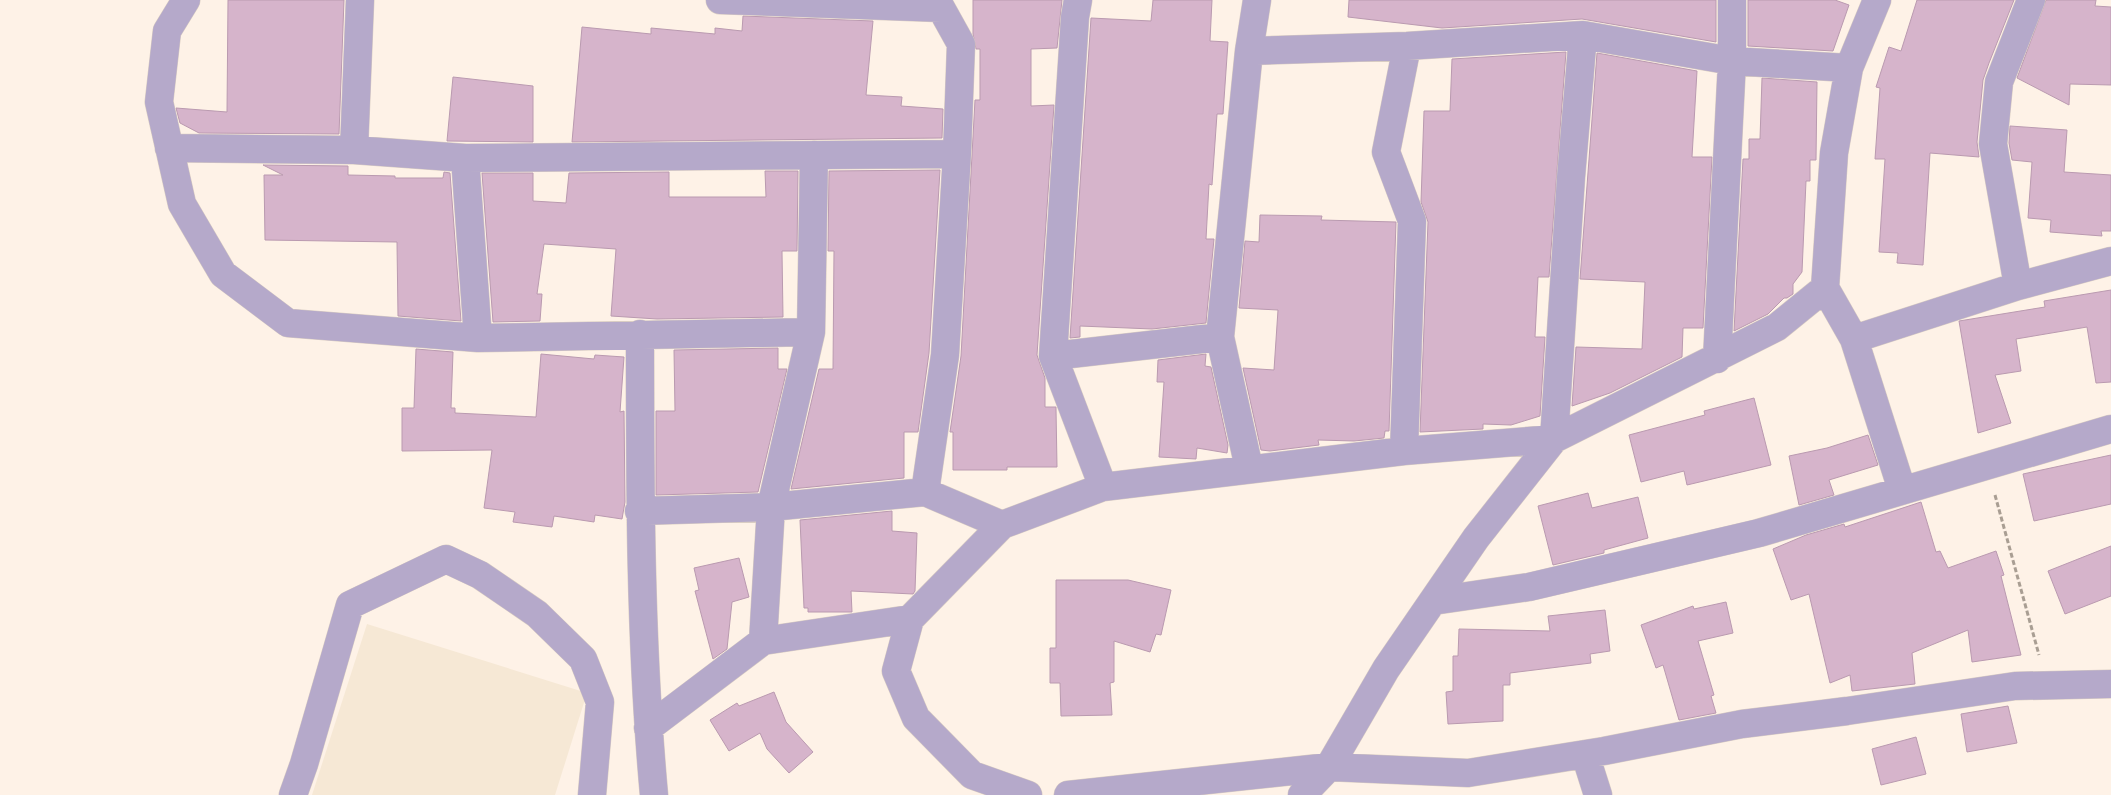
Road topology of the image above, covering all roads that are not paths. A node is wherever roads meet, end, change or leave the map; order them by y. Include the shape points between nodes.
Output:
1 (186, 0) edge
2 (360, 0) edge
3 (720, 0) edge
4 (1078, 0) edge
5 (1258, 0) edge
6 (1732, 0) edge
7 (1876, 0) edge
8 (2031, 0) edge
9 (1583, 35) junction
10 (1407, 46) junction
11 (1249, 51) junction
12 (1732, 61) junction
13 (1849, 68) junction
14 (169, 148) junction
15 (354, 150) junction
16 (814, 154) junction
17 (957, 154) junction
18 (465, 158) junction
19 (2111, 262) edge
20 (2018, 286) junction
21 (1825, 288) junction
22 (811, 332) junction
23 (640, 334) junction
24 (1220, 337) junction
25 (478, 338) junction
26 (1854, 339) junction
27 (1053, 356) junction
28 (1717, 358) junction
29 (2111, 429) edge
30 (1554, 439) junction
31 (1404, 451) junction
32 (1250, 468) junction
33 (1103, 487) junction
34 (1902, 490) junction
35 (925, 492) junction
36 (770, 507) junction
37 (640, 511) junction
38 (1002, 525) junction
39 (1433, 601) junction
40 (910, 619) junction
41 (763, 641) junction
42 (2111, 684) edge
43 (648, 728) junction
44 (1585, 754) junction
45 (1329, 766) junction
46 (293, 795) edge
47 (592, 795) edge
48 (654, 795) edge
49 (1028, 795) edge
50 (1068, 795) edge
51 (1302, 795) edge
52 (1598, 795) edge

1 - 14 street via 167,31 159,102
2 - 15 street
3 - 17 street via 941,8 961,44
4 - 27 street
5 - 11 street
6 - 12 street
7 - 13 street
8 - 20 street via 1999,82 1993,144
9 - 10 street
9 - 12 street
9 - 30 street
10 - 11 street
10 - 31 street via 1386,152 1412,221
11 - 24 street
12 - 13 street
12 - 28 street
13 - 21 street via 1834,154
14 - 15 street
14 - 25 street via 182,204 223,274 288,323
15 - 18 street
16 - 17 street
16 - 18 street
16 - 22 street
17 - 35 street via 945,355
18 - 25 street
19 - 20 street
20 - 26 street
21 - 26 street
21 - 28 street via 1777,327
22 - 23 street
22 - 36 street
23 - 25 street
23 - 37 street
24 - 27 street
24 - 32 street
26 - 34 street
27 - 33 street
28 - 30 street
29 - 34 street
30 - 31 street
30 - 39 street via 1476,538
31 - 32 street
32 - 33 street
33 - 38 street
34 - 39 street via 1749,535 1529,587
35 - 36 street
35 - 38 street
36 - 37 street
36 - 41 street
37 - 43 street
38 - 40 street
39 - 45 street via 1386,669
40 - 41 street
40 - 49 street via 896,671 916,718 972,775
41 - 43 street
42 - 44 street via 2015,686 1742,724
43 - 48 street
44 - 45 street via 1468,773
44 - 52 street
45 - 50 street
45 - 51 street
46 - 47 street via 350,605 446,559 480,575 537,614 583,659 600,702

